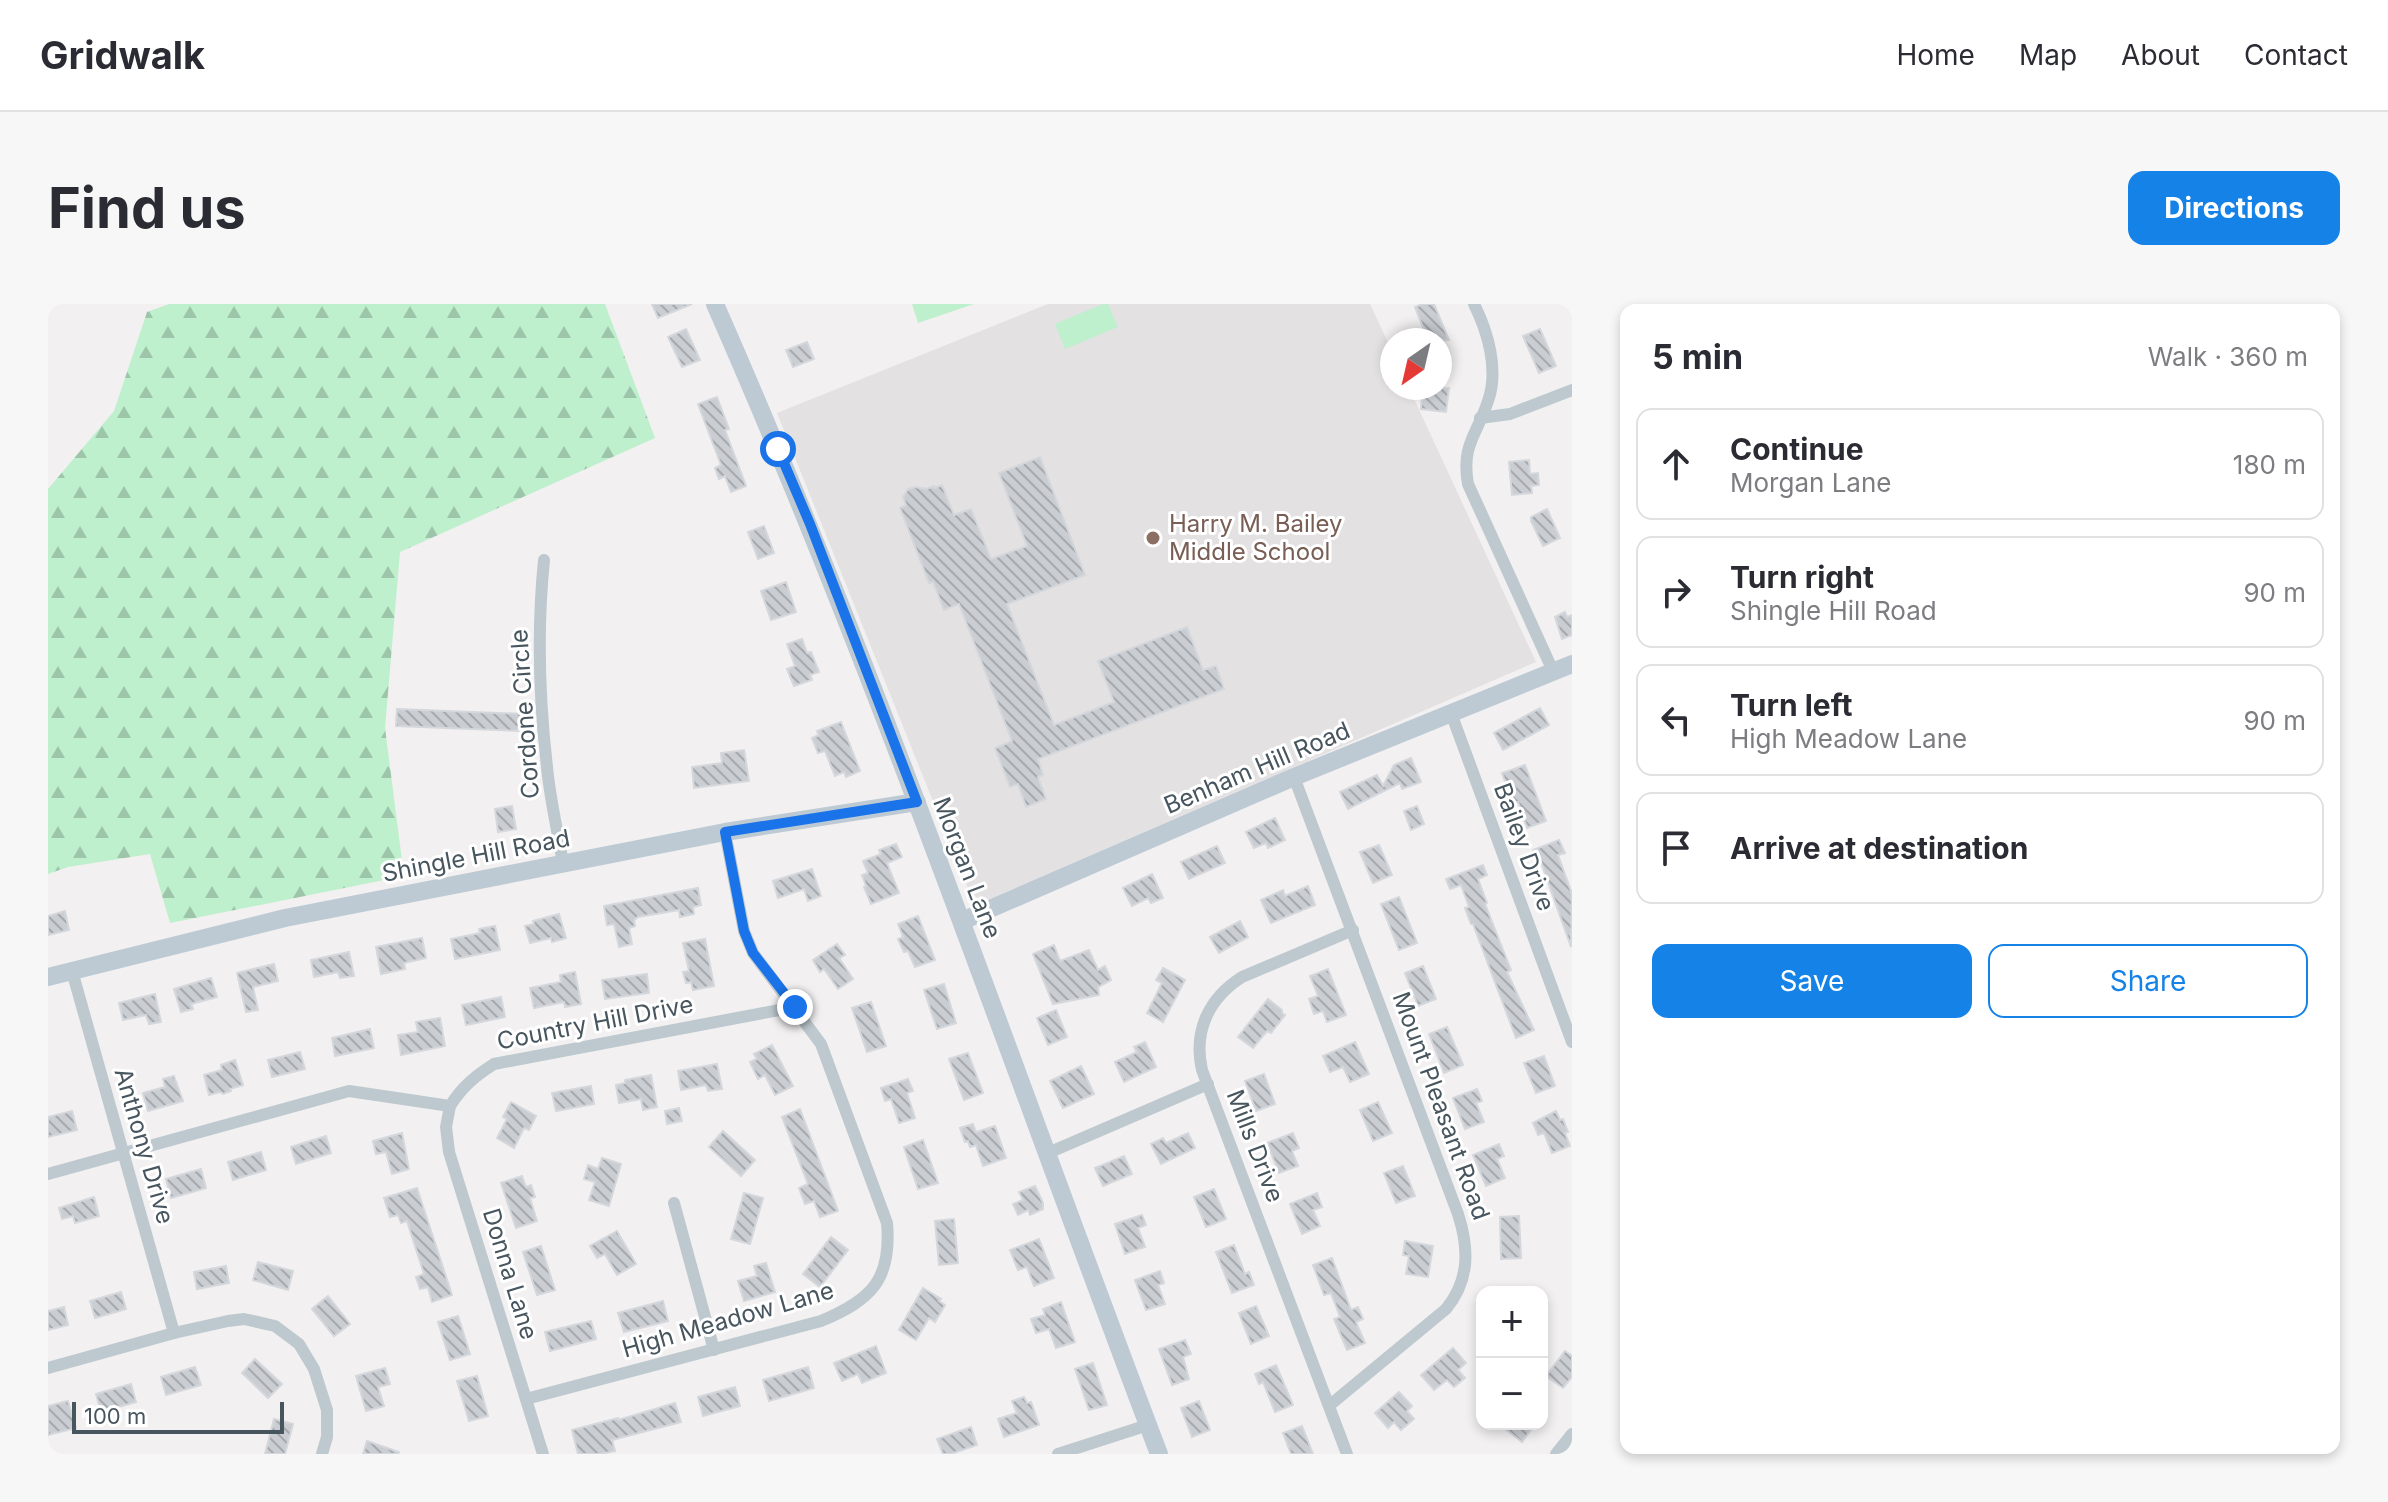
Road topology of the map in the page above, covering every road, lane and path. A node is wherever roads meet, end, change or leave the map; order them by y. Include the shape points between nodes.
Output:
1 (715, 304) edge
2 (1474, 304) edge
3 (1572, 390) edge
4 (1480, 418) junction
5 (544, 560) dead end
6 (1572, 664) edge
7 (1553, 671) junction
8 (1451, 713) junction
9 (1294, 777) junction
10 (917, 802) junction
11 (725, 832) junction
12 (563, 864) junction
13 (962, 921) junction
14 (1353, 930) junction
15 (72, 971) junction
16 (48, 977) edge
17 (795, 1007) junction
18 (1572, 1042) edge
19 (1208, 1084) junction
20 (450, 1106) junction
21 (1048, 1153) junction
22 (124, 1154) junction
23 (48, 1174) edge
24 (674, 1203) dead end
25 (174, 1333) junction
26 (714, 1350) junction
27 (48, 1368) edge
28 (526, 1399) junction
29 (1330, 1405) junction
30 (1148, 1425) junction
31 (1572, 1434) edge
32 (1563, 1452) edge
33 (322, 1454) edge
34 (543, 1454) edge
35 (1058, 1454) edge
36 (1159, 1454) edge
37 (1347, 1454) edge

1 - 10 street, Morgan Lane via 810,524
2 - 4 street via 1493,371
3 - 4 street via 1510,414
4 - 7 street via 1466,453 1468,484
5 - 12 street, Cordone Circle via 539,681
6 - 7 street, Benham Hill Road
7 - 8 street, Benham Hill Road
8 - 9 street, Benham Hill Road
8 - 18 street, Bailey Drive
9 - 13 street, Benham Hill Road
9 - 14 street, Mount Pleasant Road
10 - 11 street, Shingle Hill Road
10 - 13 street, Morgan Lane
11 - 12 street, Shingle Hill Road
11 - 17 street, High Meadow Lane via 748,942
12 - 15 street, Shingle Hill Road via 285,918
13 - 21 street, Morgan Lane
14 - 19 street, Mills Drive via 1242,977 1220,994 1201,1030 1200,1060
14 - 29 street, Mount Pleasant Road via 1467,1248 1461,1284 1446,1309
15 - 16 street, Shingle Hill Road
15 - 22 street, Anthony Drive
17 - 20 street, Country Hill Drive via 494,1064 473,1077
17 - 26 street, High Meadow Lane via 827,1059 887,1223 887,1255 874,1287 849,1309
19 - 21 street
19 - 29 street, Mills Drive
20 - 22 street via 349,1091
20 - 28 street, Donna Lane via 449,1152
21 - 30 street, Morgan Lane
22 - 23 street
22 - 25 street, Anthony Drive
24 - 26 street
25 - 27 street
25 - 33 street via 244,1319 288,1334 308,1356 327,1410
26 - 28 street, High Meadow Lane
28 - 34 street, Donna Lane
29 - 37 street, Mills Drive
30 - 35 street
30 - 36 street, Morgan Lane
31 - 32 street

